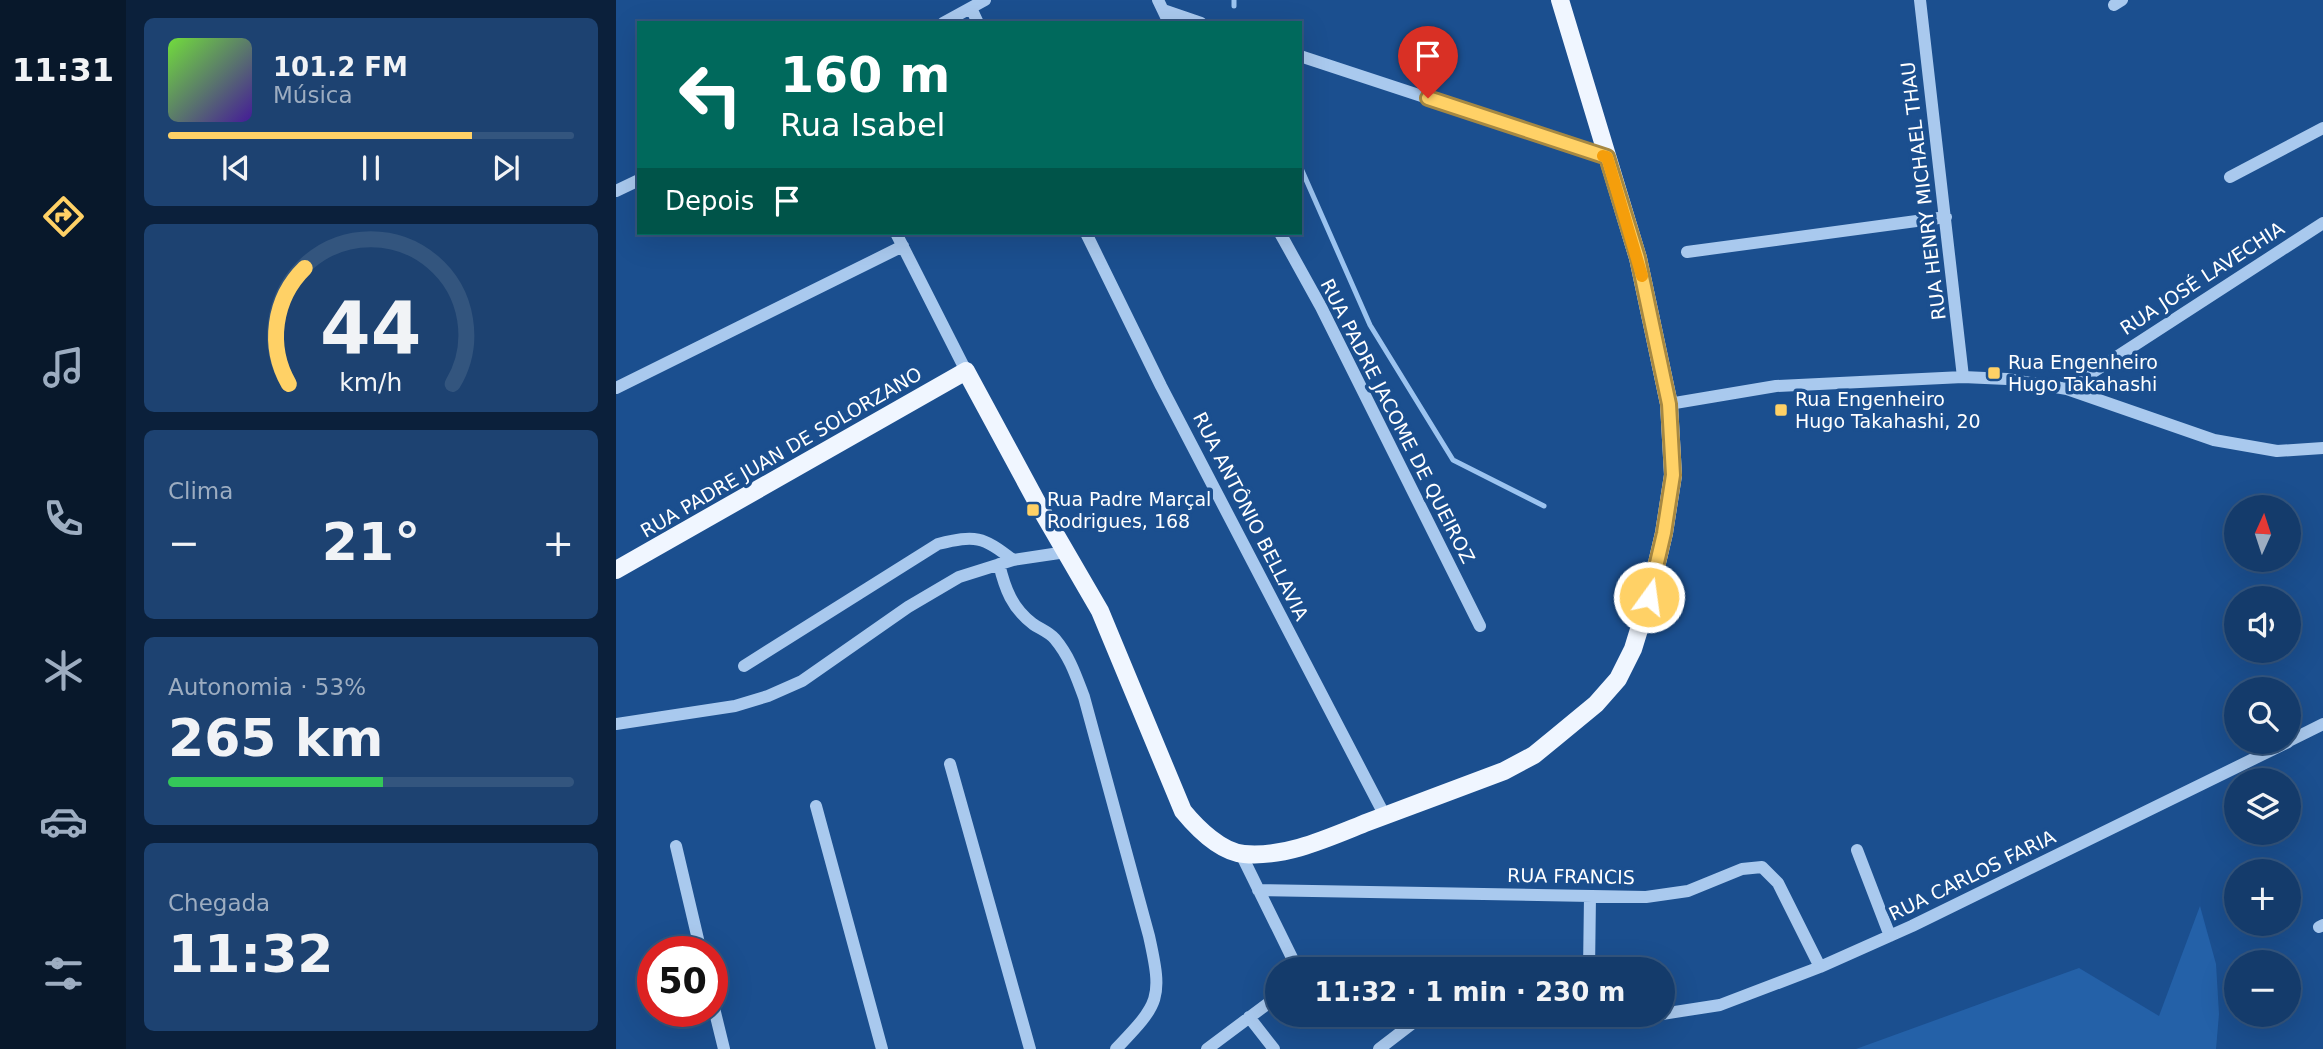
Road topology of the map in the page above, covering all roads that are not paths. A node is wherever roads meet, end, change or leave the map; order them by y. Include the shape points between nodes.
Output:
1 (985, 0) edge
2 (1560, 0) edge
3 (1920, 0) edge
4 (1160, 5) edge
5 (971, 8) junction
6 (947, 21) edge
7 (977, 21) edge
8 (1168, 21) edge
9 (1196, 21) edge
10 (1302, 57) edge
11 (2323, 128) edge
12 (1607, 157) junction
13 (2230, 177) dead end
14 (637, 181) edge
15 (616, 191) edge
16 (1946, 218) junction
17 (2323, 223) edge
18 (897, 235) edge
19 (1087, 235) edge
20 (1281, 235) edge
21 (902, 246) junction
22 (1688, 252) dead end
23 (966, 371) junction
24 (1964, 377) junction
25 (616, 388) edge
26 (2067, 389) junction
27 (1669, 404) junction
28 (2323, 448) edge
29 (1066, 552) junction
30 (1013, 560) junction
31 (999, 564) junction
32 (616, 570) edge
33 (1480, 626) dead end
34 (744, 666) dead end
35 (616, 724) edge
36 (2323, 724) edge
37 (2301, 735) edge
38 (2263, 754) edge
39 (950, 764) dead end
40 (816, 806) dead end
41 (1385, 816) junction
42 (676, 846) dead end
43 (1857, 850) dead end
44 (1241, 854) junction
45 (1258, 890) junction
46 (1590, 896) junction
47 (697, 936) edge
48 (1890, 936) junction
49 (1292, 957) edge
50 (1590, 957) edge
51 (1820, 967) junction
52 (1265, 1006) edge
53 (1675, 1012) edge
54 (1250, 1017) junction
55 (719, 1027) edge
56 (1408, 1027) edge
57 (724, 1049) edge
58 (882, 1049) edge
59 (1030, 1049) edge
60 (1116, 1049) edge
61 (1207, 1049) edge
62 (1274, 1049) edge
63 (1379, 1049) edge

1 - 5 street
2 - 12 main road
3 - 16 street, RUA HENRY MICHAEL THAU
4 - 8 street
4 - 9 street
5 - 6 street
5 - 7 street
10 - 12 street
11 - 13 street
12 - 27 main road via 1638,258
14 - 15 street
16 - 22 street
16 - 24 street, RUA HENRY MICHAEL THAU
17 - 26 street, RUA JOSÉ LAVECHIA
18 - 21 street
19 - 41 street, RUA ANTÔNIO BELLAVIA
20 - 33 street, RUA PADRE JACOME DE QUEIROZ
21 - 23 street
21 - 25 street
23 - 29 main road
23 - 32 main road, RUA PADRE JUAN DE SOLORZANO
24 - 26 street
24 - 27 street via 1776,386
26 - 28 street via 2214,440 2277,451
27 - 41 main road via 1673,475 1669,506 1649,597 1633,649 1618,678 1596,704 1534,755
29 - 30 street
29 - 44 main road via 1100,611 1183,811 1221,845
30 - 31 street
30 - 34 street via 976,538 938,544
31 - 35 street via 936,590 802,681 779,691 735,706
31 - 60 street via 1005,590 1016,608 1053,637 1071,661 1149,936 1157,971 1156,1000 1146,1018
36 - 37 street, RUA CARLOS FARIA
38 - 48 street, RUA CARLOS FARIA
39 - 59 street
40 - 58 street
41 - 44 main road via 1312,843 1271,853
42 - 47 street
43 - 48 street
44 - 45 street
45 - 46 street, RUA FRANCIS
45 - 49 street
46 - 50 street
46 - 51 street, RUA FRANCIS via 1665,895 1688,891 1742,869 1762,867 1779,883
48 - 51 street, RUA CARLOS FARIA
51 - 53 street, RUA CARLOS FARIA via 1720,1005
52 - 54 street
54 - 61 street
54 - 62 street
55 - 57 street
56 - 63 street

